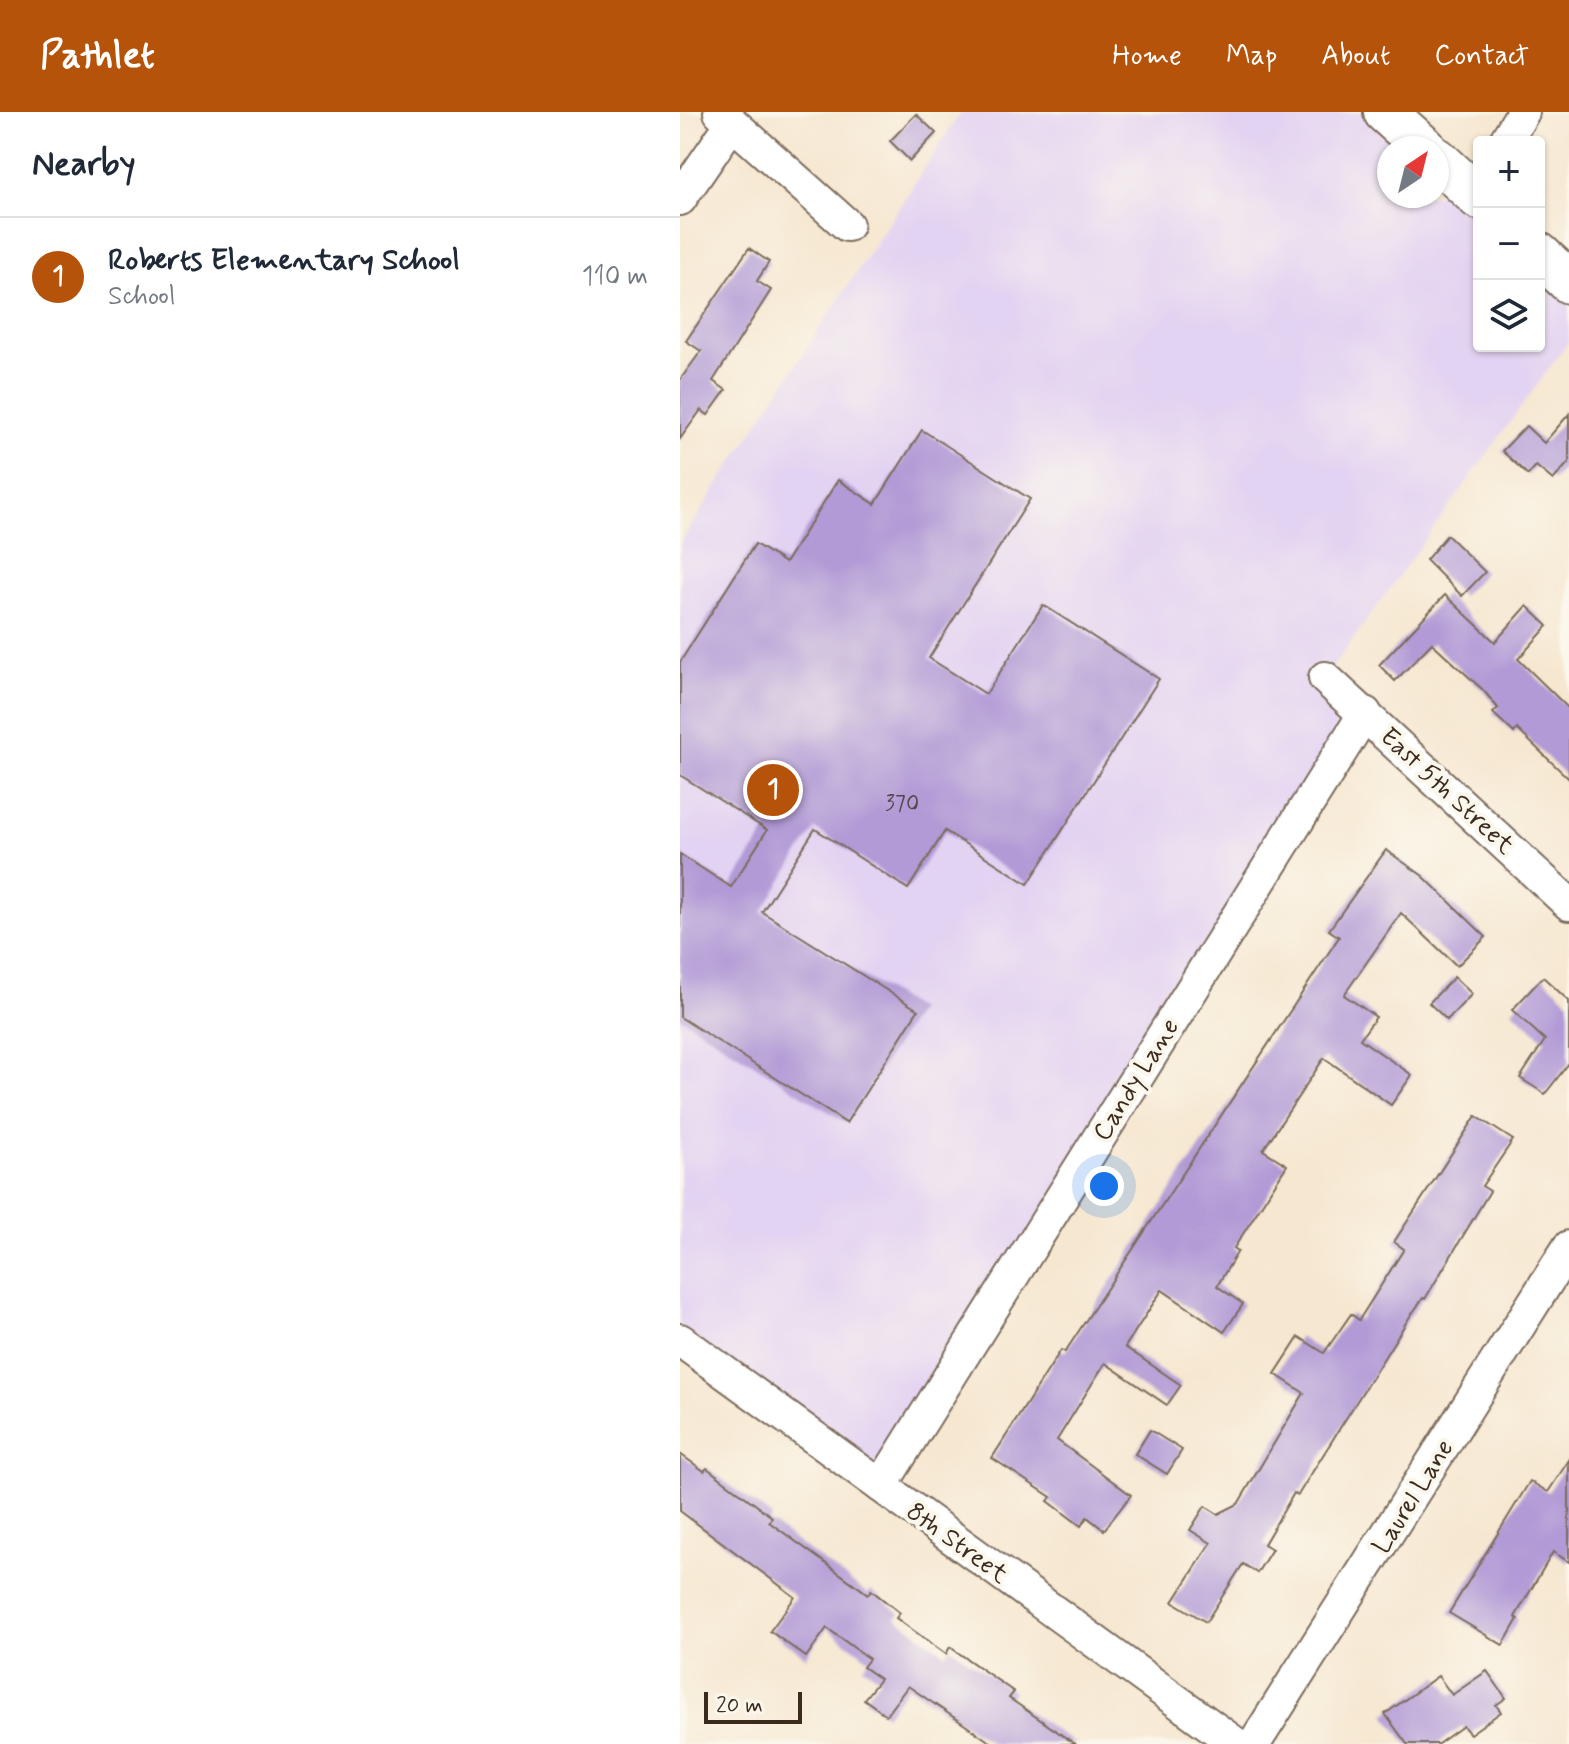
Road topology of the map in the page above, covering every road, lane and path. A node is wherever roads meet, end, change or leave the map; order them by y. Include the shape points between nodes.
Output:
1 (1385, 112) edge
2 (1523, 112) edge
3 (726, 118) edge
4 (1412, 136) edge
5 (1509, 136) edge
6 (1449, 169) edge
7 (1473, 189) edge
8 (680, 199) edge
9 (847, 225) dead end
10 (1545, 260) edge
11 (1569, 282) edge
12 (1325, 678) dead end
13 (1365, 713) junction
14 (1569, 904) edge
15 (1569, 1247) edge
16 (680, 1340) edge
17 (881, 1486) junction
18 (1236, 1744) edge
19 (1254, 1744) edge

1 - 4 street
2 - 5 street
3 - 8 street
3 - 9 street
6 - 7 street
10 - 11 street
12 - 13 street, East 5th Street
13 - 14 street, East 5th Street
13 - 17 street, Candy Lane
15 - 19 street, Laurel Lane
16 - 17 street, 8th Street
17 - 18 street, 8th Street

